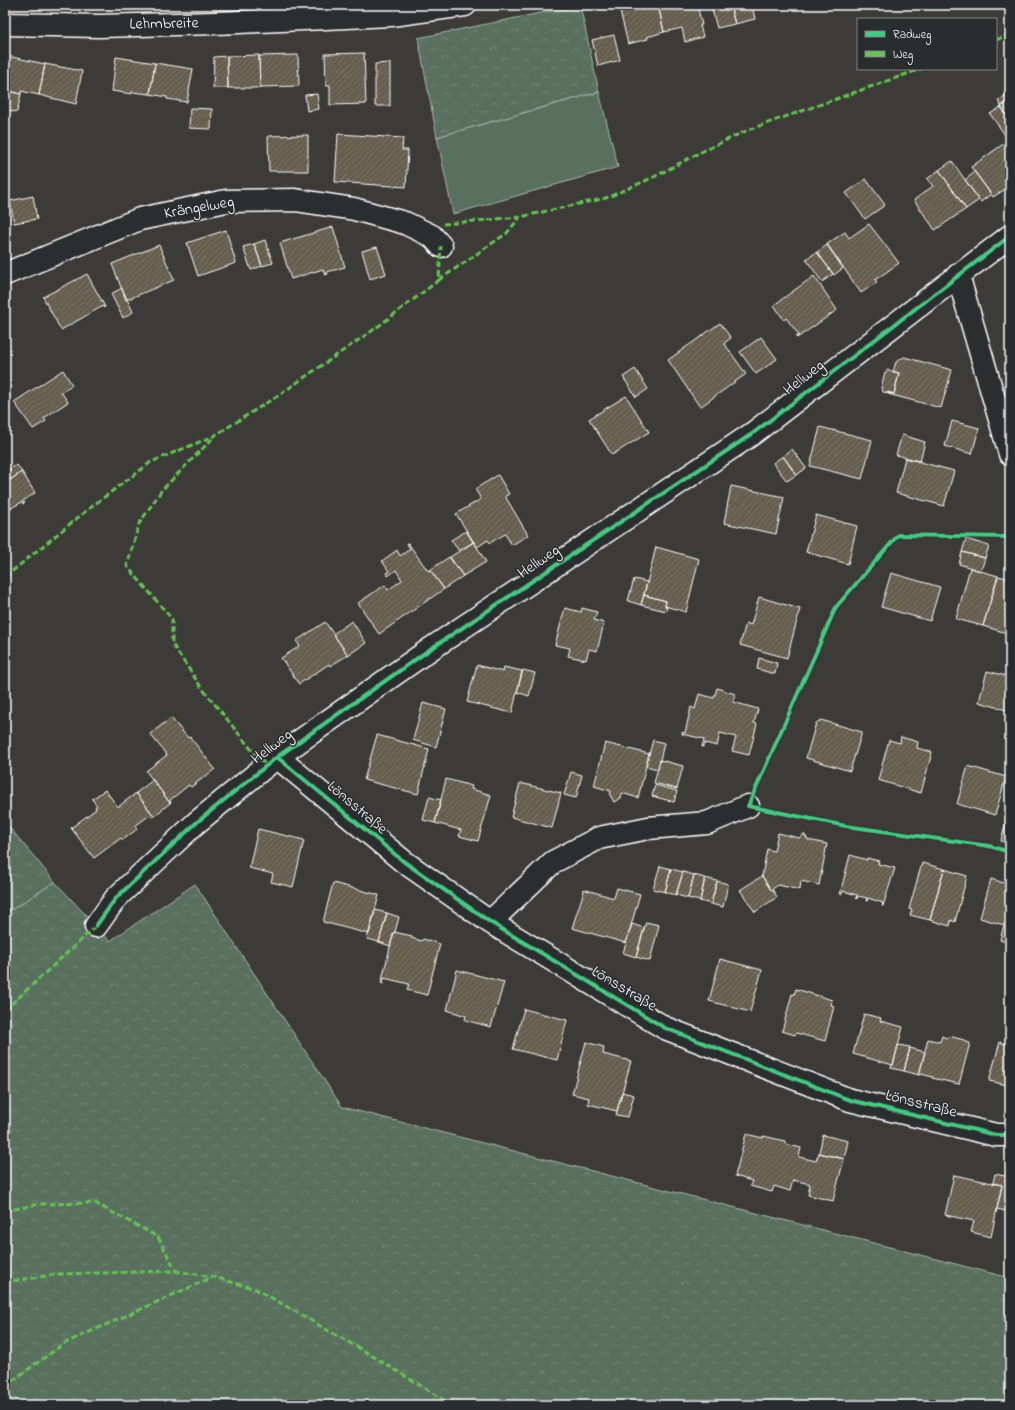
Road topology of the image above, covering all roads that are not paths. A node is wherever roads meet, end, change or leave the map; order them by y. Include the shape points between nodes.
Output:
1 (465, 5) edge
2 (5, 24) edge
3 (1010, 236) edge
4 (441, 246) dead end
5 (5, 274) edge
6 (958, 275) junction
7 (1010, 454) edge
8 (277, 757) junction
9 (748, 806) dead end
10 (490, 922) junction
11 (96, 926) dead end
12 (1010, 1135) edge

1 - 2 street, Lehmbreite via 391,15 216,23 99,26
3 - 6 street, Hellweg
4 - 5 street, Krängelweg via 432,236 405,223 354,209 295,200 226,201 140,219
6 - 7 street
6 - 8 street, Hellweg via 752,434 429,650
8 - 10 street, Lönsstraße via 403,861
8 - 11 street, Hellweg via 196,823 116,898
9 - 10 street via 707,823 648,828 599,838 553,862
10 - 12 street, Lönsstraße via 665,1028 850,1100 996,1135

